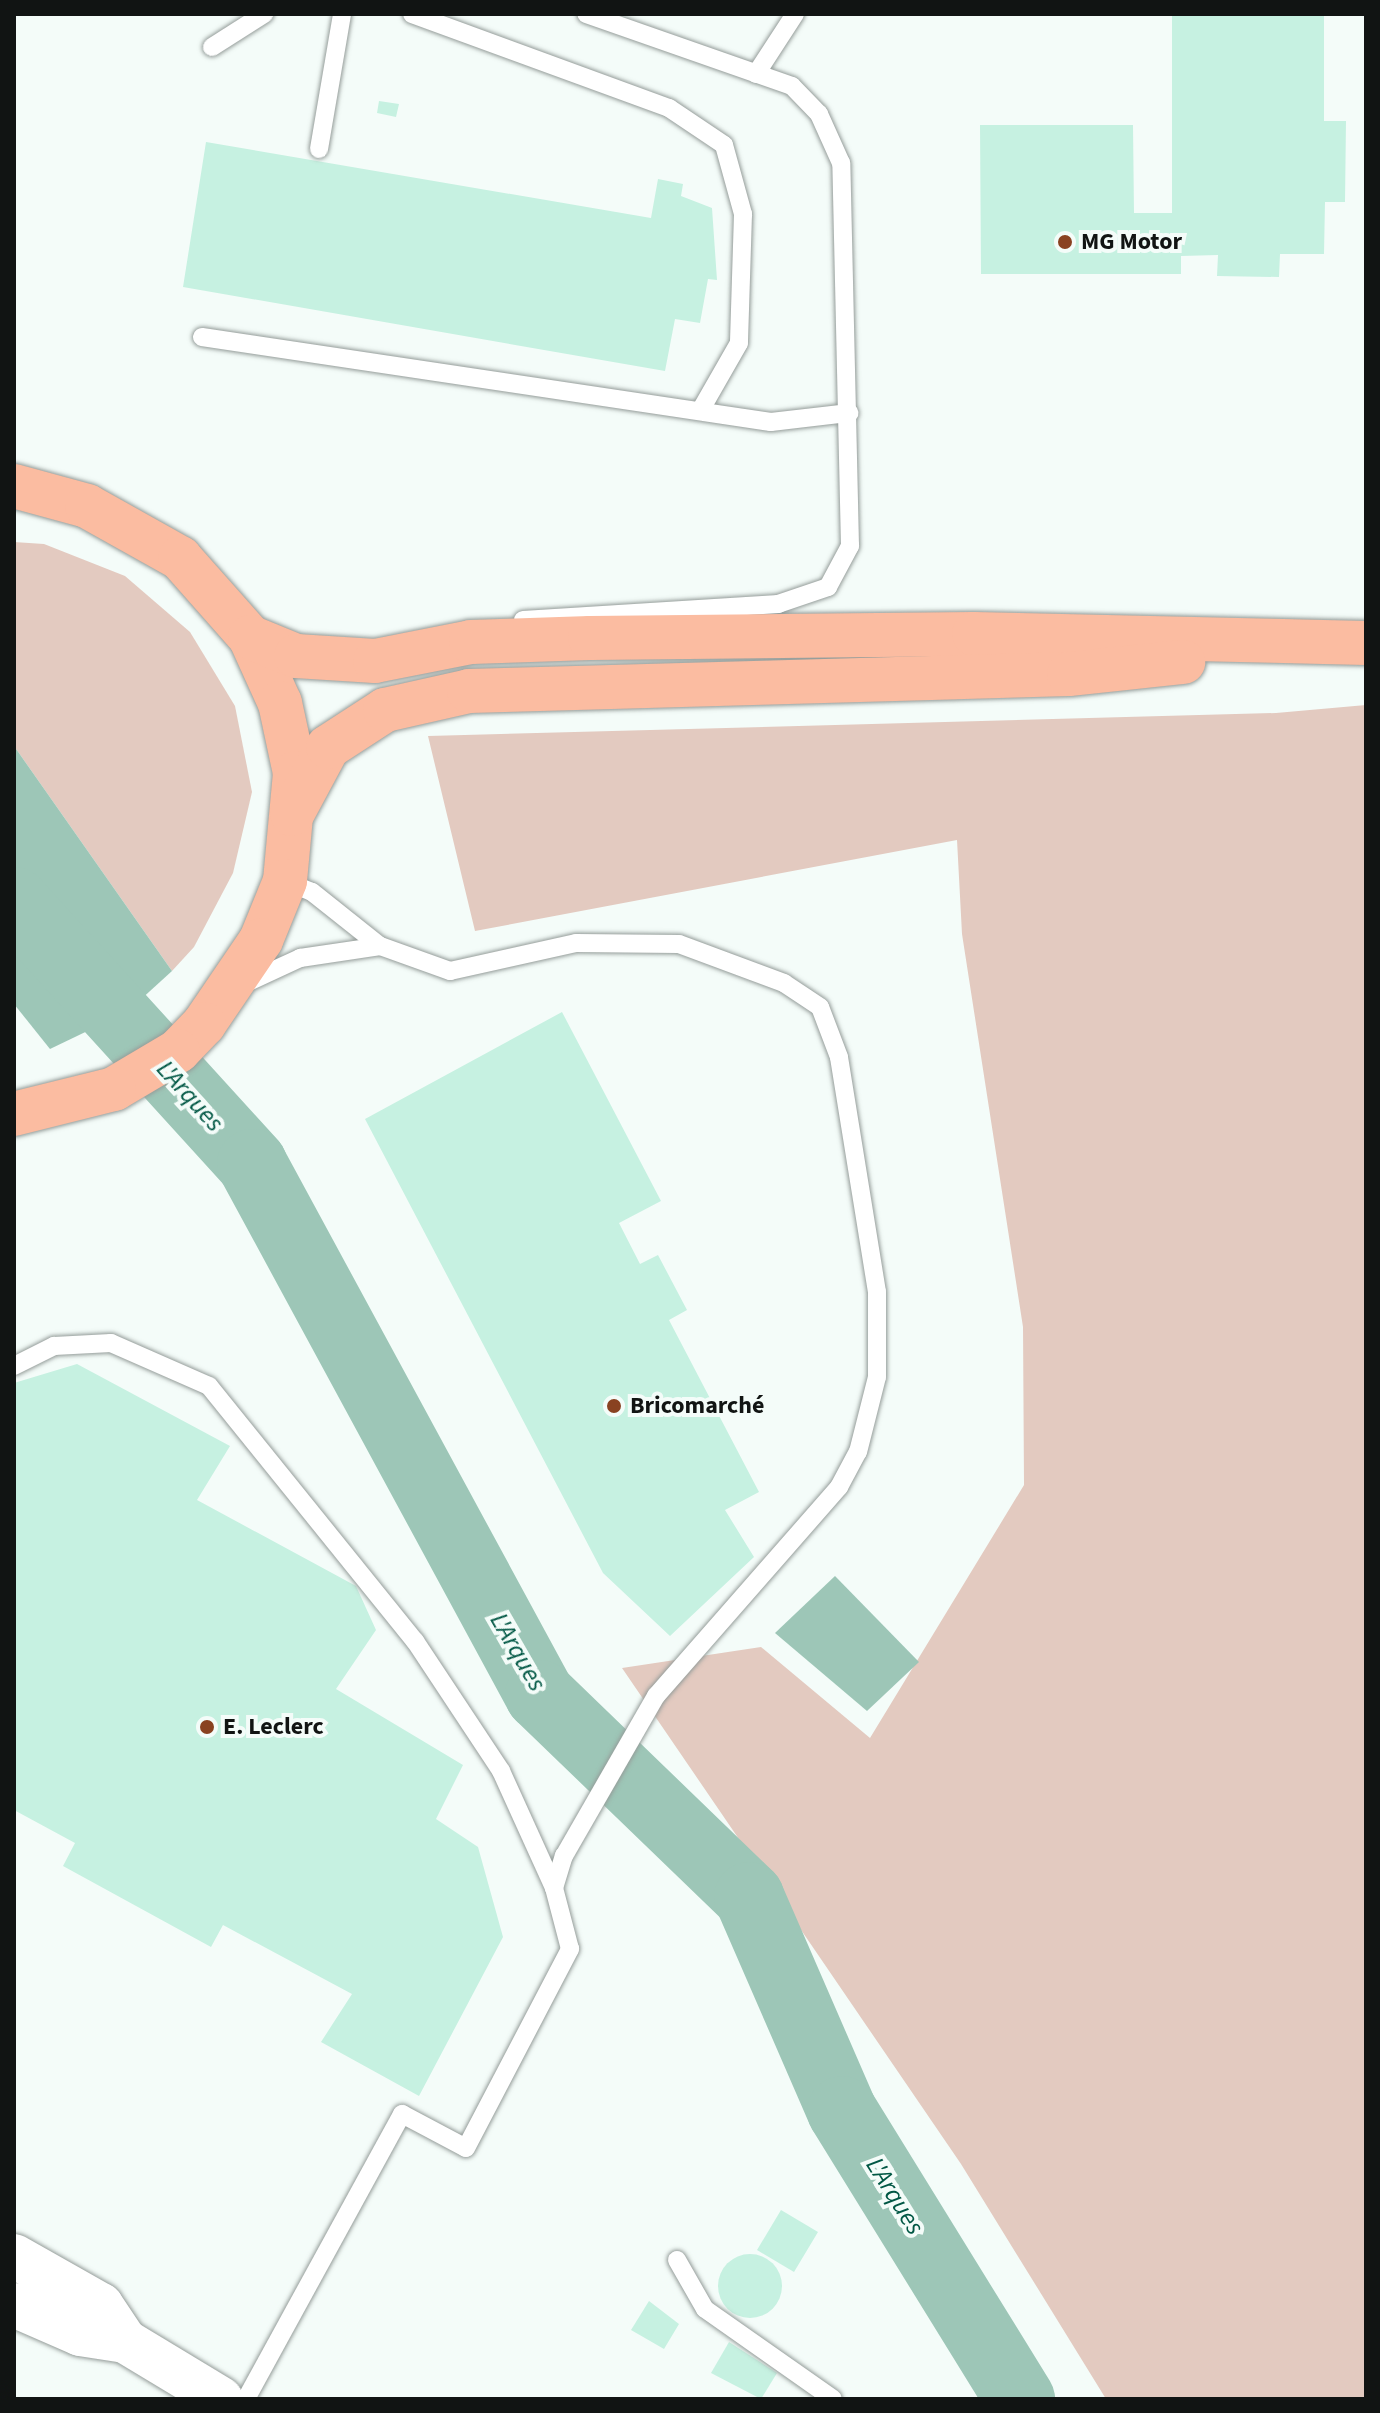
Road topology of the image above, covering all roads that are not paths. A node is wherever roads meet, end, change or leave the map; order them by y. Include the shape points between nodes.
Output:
1 (264, 14) edge
2 (342, 14) edge
3 (412, 14) edge
4 (586, 14) edge
5 (795, 14) edge
6 (212, 47) dead end
7 (756, 74) junction
8 (319, 149) dead end
9 (202, 337) dead end
10 (700, 411) junction
11 (849, 413) junction
12 (14, 486) edge
13 (250, 637) junction
14 (1361, 643) edge
15 (375, 661) junction
16 (292, 814) junction
17 (285, 881) junction
18 (380, 946) junction
19 (226, 994) junction
20 (14, 1114) edge
21 (14, 1366) edge
22 (554, 1888) junction
23 (14, 2256) edge
24 (677, 2260) dead end
25 (14, 2305) edge
26 (125, 2341) junction
27 (176, 2387) edge
28 (221, 2399) edge
29 (246, 2399) edge
30 (833, 2399) edge

1 - 6 lane
2 - 8 lane
3 - 10 lane via 669,108 724,145 743,214 739,343
4 - 7 lane
5 - 7 lane
7 - 11 lane via 792,86 819,114 841,163
9 - 10 lane
10 - 11 lane via 771,422
11 - 15 lane via 850,546 828,587 778,604 590,611 459,629 391,646
12 - 13 main road via 87,506 180,558
13 - 15 main road via 296,656
13 - 16 main road via 280,703 295,773
14 - 15 main road via 974,634 590,638 471,642
14 - 16 main road via 1069,674 469,691 385,710 328,747
16 - 17 main road
17 - 18 lane via 312,892
17 - 19 main road via 261,940
18 - 19 lane via 300,958
18 - 22 lane via 450,971 576,943 679,944 784,983 820,1007 832,1032 877,1292 877,1377 858,1452 839,1487 656,1696 564,1856
19 - 20 main road via 168,1058 78,1100
21 - 22 lane via 54,1346 111,1343 209,1386 415,1641 501,1771
22 - 29 lane via 570,1949 466,2148 402,2114 318,2276 284,2320
23 - 26 main road via 101,2305
24 - 30 lane via 705,2309
25 - 26 main road via 80,2334
26 - 27 main road
27 - 28 main road

